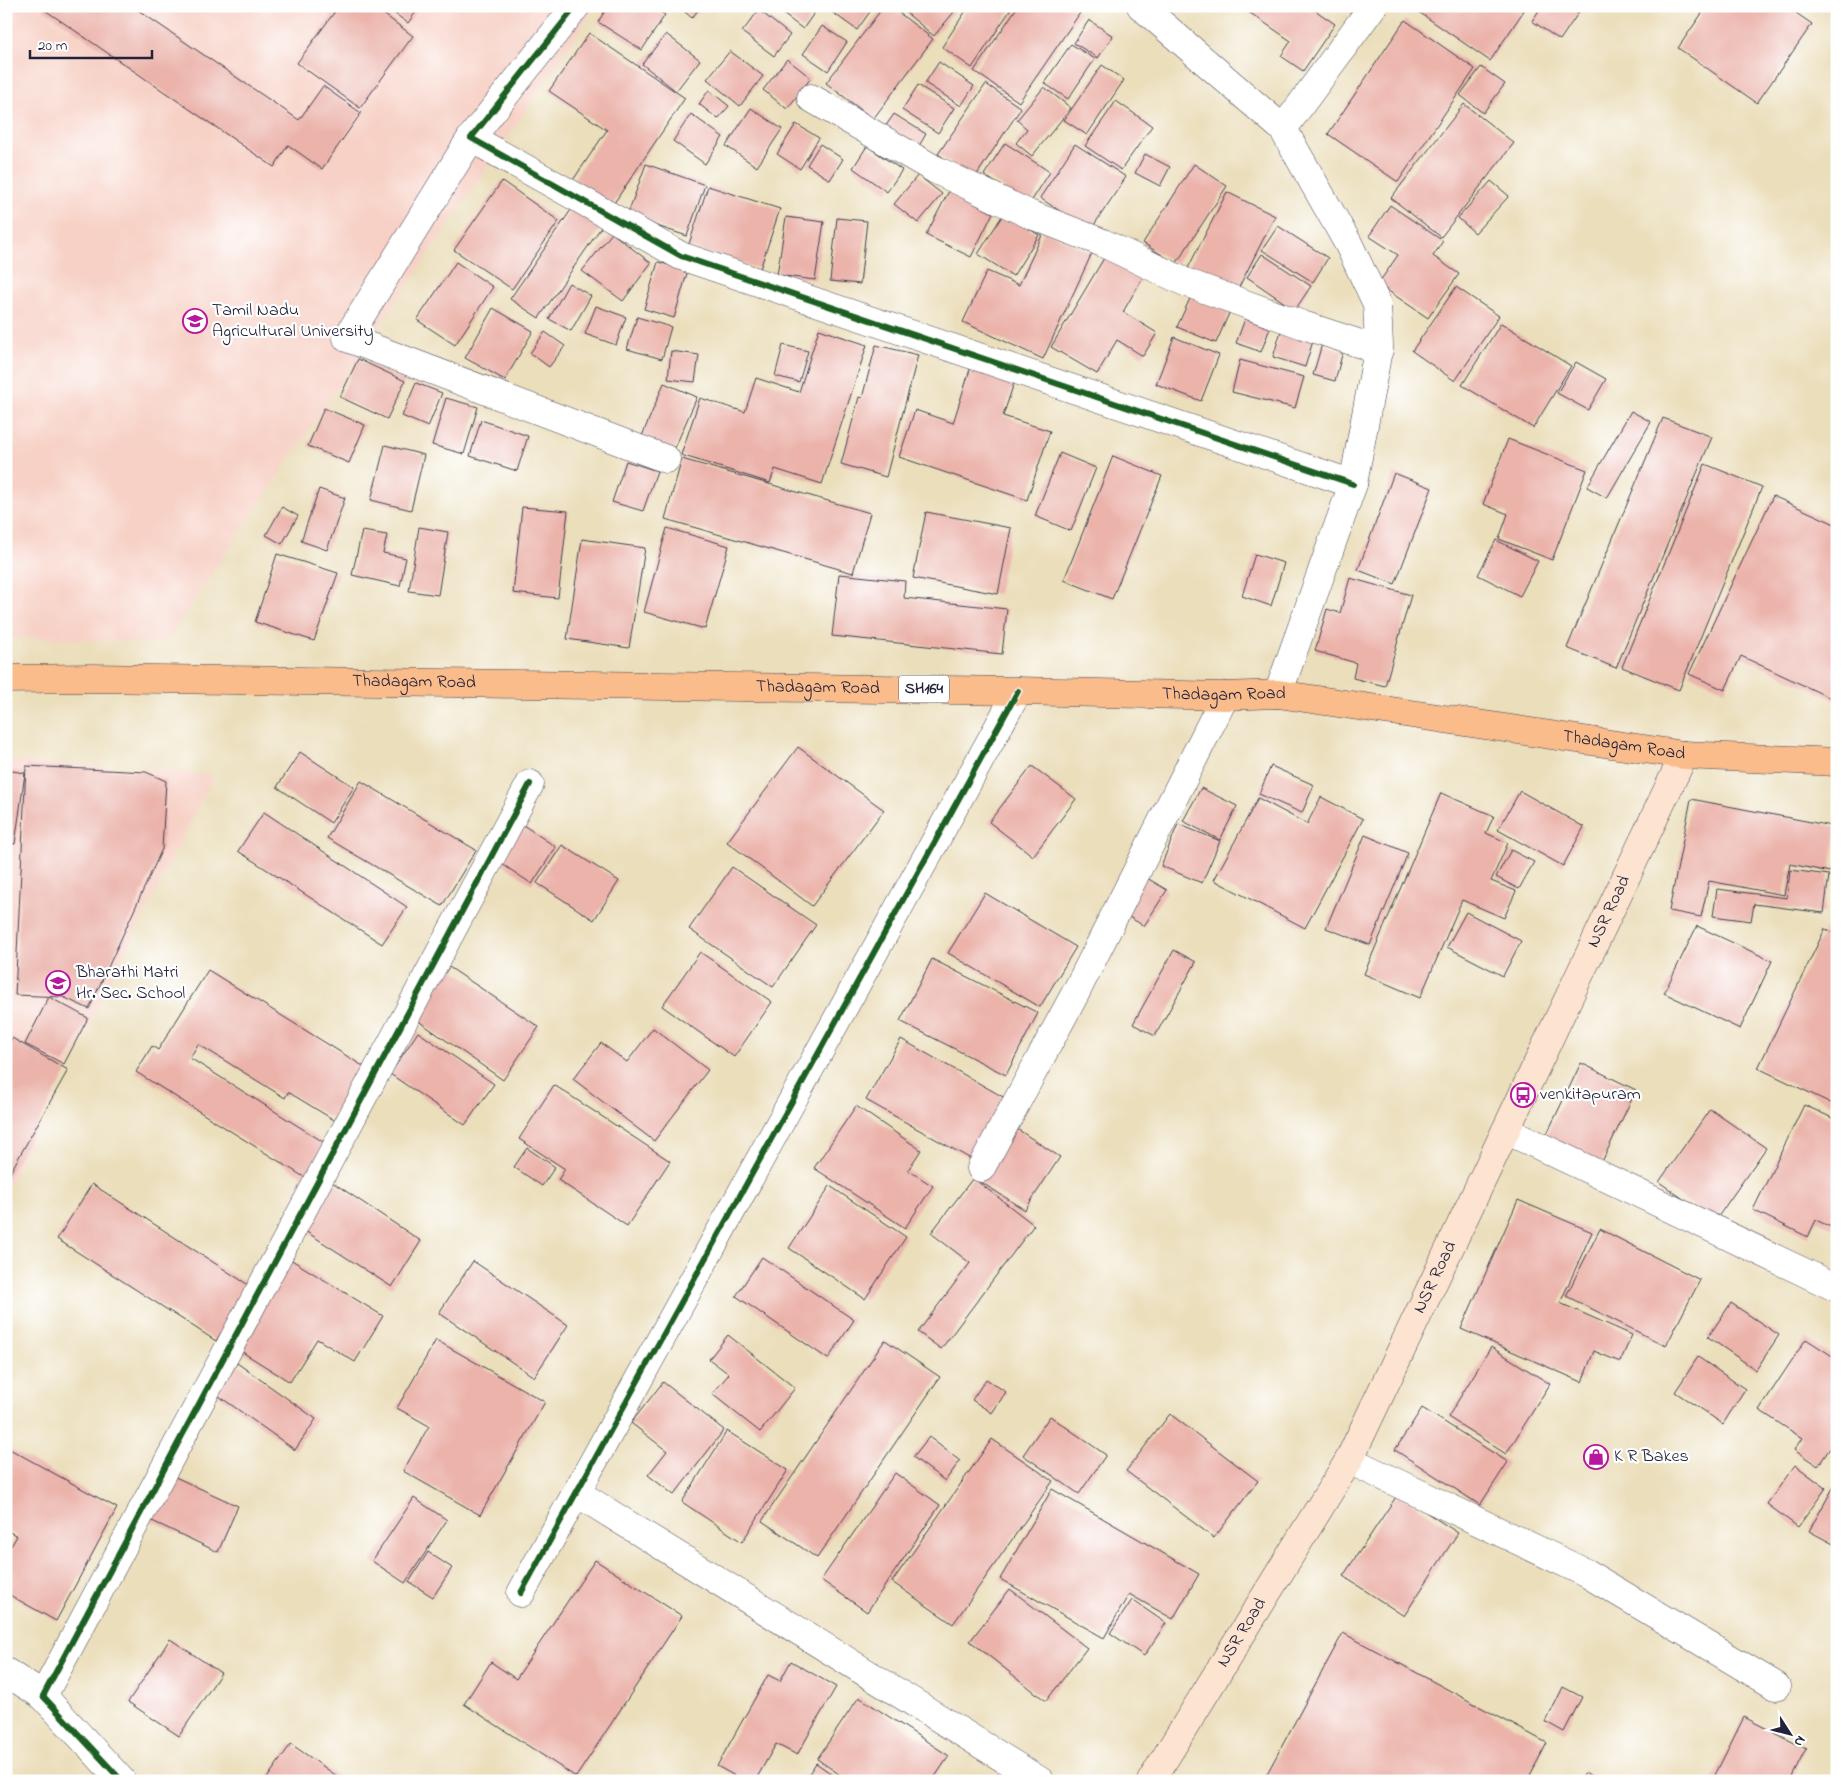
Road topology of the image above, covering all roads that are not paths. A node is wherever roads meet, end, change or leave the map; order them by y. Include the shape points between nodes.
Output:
1 (576, 6) edge
2 (1141, 6) edge
3 (1373, 6) edge
4 (812, 98) dead end
5 (1283, 129) junction
6 (471, 138) junction
7 (1379, 350) junction
8 (666, 459) dead end
9 (1353, 484) junction
10 (6, 679) edge
11 (1018, 691) junction
12 (1278, 694) junction
13 (1225, 696) junction
14 (1684, 755) junction
15 (1837, 762) edge
16 (530, 784) dead end
17 (1506, 1130) junction
18 (981, 1168) dead end
19 (1837, 1288) edge
20 (1348, 1460) junction
21 (577, 1493) junction
22 (521, 1593) dead end
23 (6, 1672) edge
24 (1776, 1686) dead end
25 (44, 1696) junction
26 (122, 1781) edge
27 (1040, 1781) edge
28 (1151, 1781) edge

1 - 6 street
2 - 5 street
3 - 5 street
4 - 7 street via 934,169 1029,214 1103,243 1185,282
5 - 7 street via 1349,245 1377,304
6 - 8 street via 347,338
6 - 9 street via 681,256
7 - 9 street
9 - 12 street
10 - 11 main road, Thadagam Road / SH164
11 - 13 main road, Thadagam Road / SH164
11 - 21 street
12 - 13 main road, Thadagam Road / SH164
12 - 14 main road, Thadagam Road / SH164
13 - 18 street via 1075,994
14 - 15 main road, Thadagam Road / SH164
14 - 17 main road, NSR Road
16 - 25 street
17 - 19 street
17 - 20 main road, NSR Road
20 - 24 street via 1586,1573
20 - 28 main road, NSR Road
21 - 22 street
21 - 27 street
23 - 25 street
25 - 26 street

